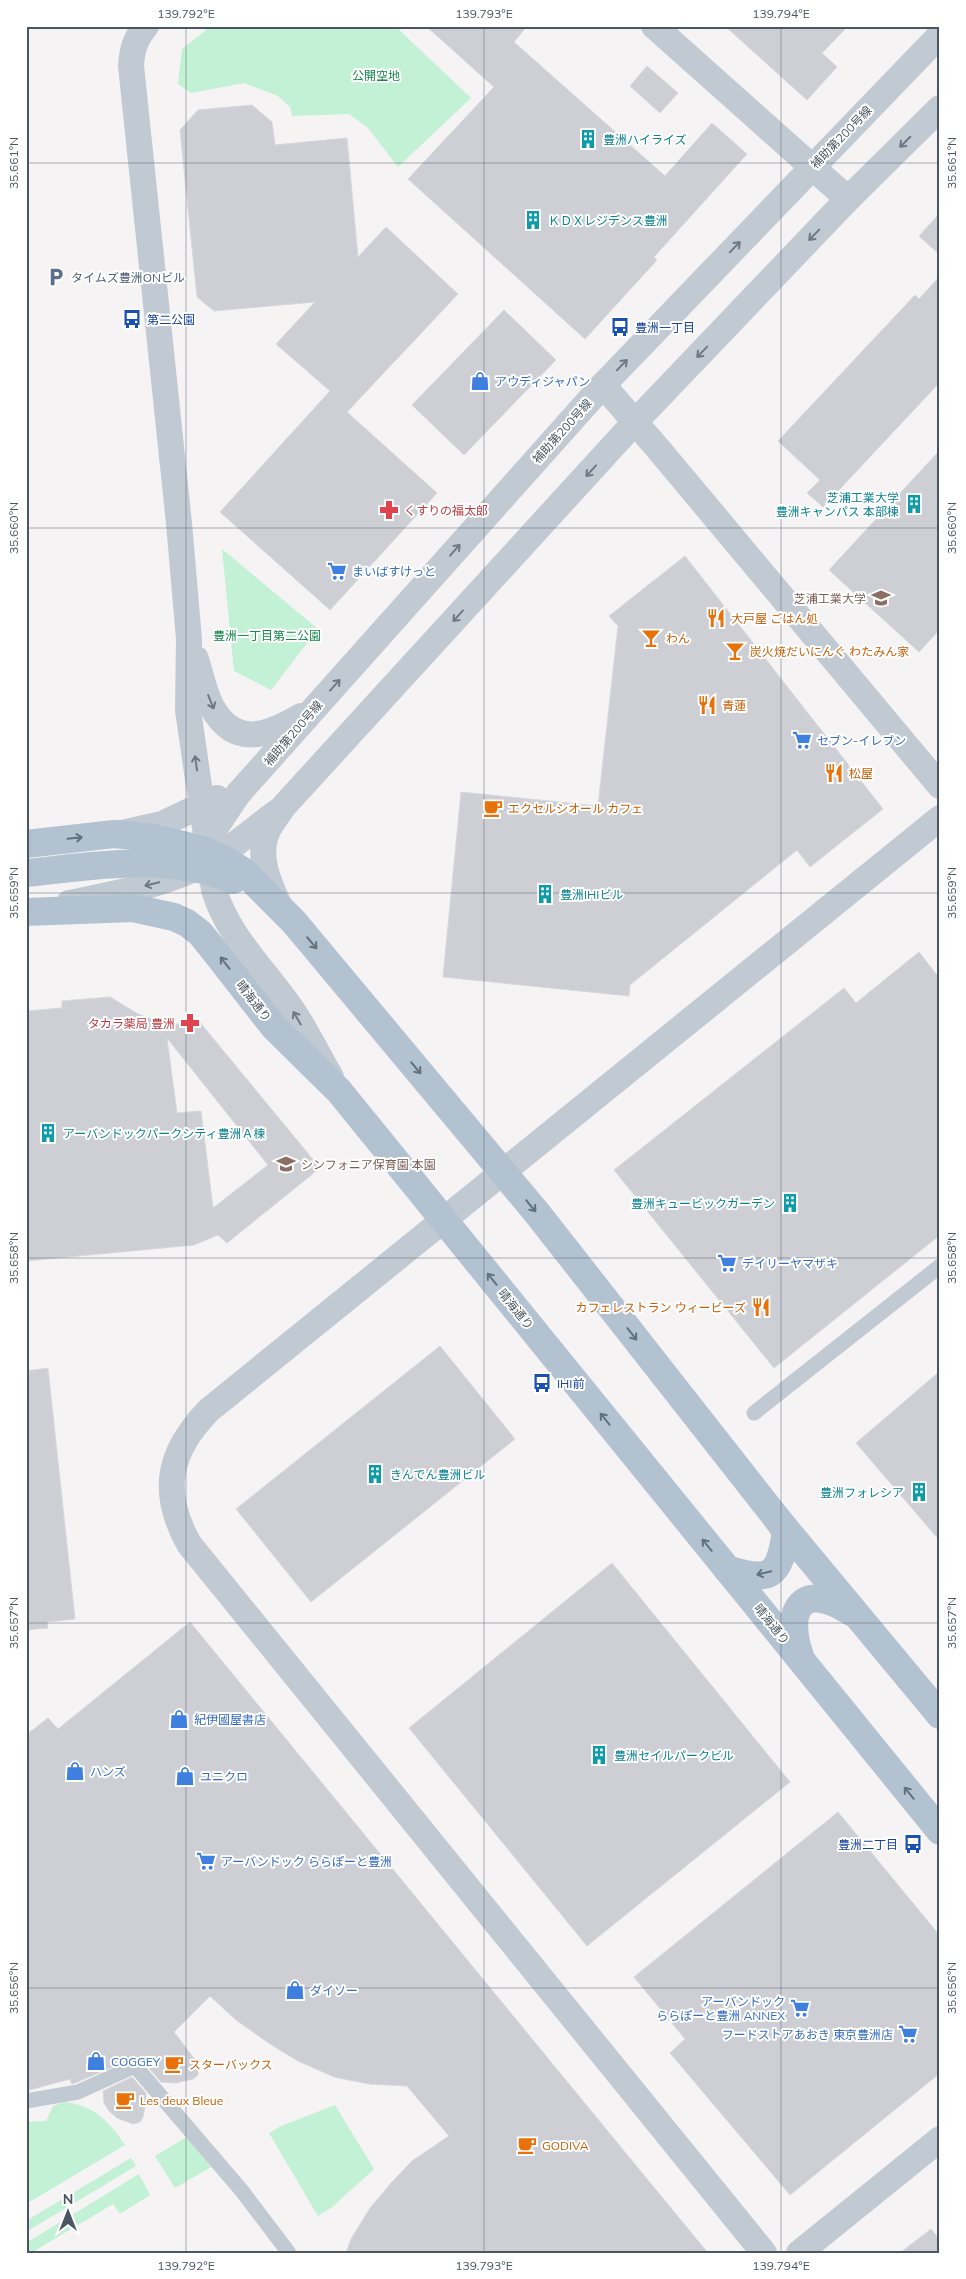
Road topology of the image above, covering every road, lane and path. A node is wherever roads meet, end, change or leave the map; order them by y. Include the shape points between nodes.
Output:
1 (146, 26) edge
2 (654, 26) edge
3 (940, 35) edge
4 (940, 108) edge
5 (812, 167) junction
6 (848, 199) junction
7 (603, 385) junction
8 (635, 422) junction
9 (189, 639) junction
10 (314, 708) junction
11 (254, 778) junction
12 (940, 786) edge
13 (202, 806) junction
14 (283, 807) junction
15 (940, 818) edge
16 (114, 834) junction
17 (26, 844) edge
18 (209, 859) junction
19 (26, 873) edge
20 (280, 907) junction
21 (26, 912) edge
22 (338, 1090) junction
23 (503, 1173) junction
24 (444, 1220) junction
25 (940, 1266) edge
26 (754, 1413) dead end
27 (778, 1520) junction
28 (727, 1569) junction
29 (856, 1615) junction
30 (802, 1662) junction
31 (940, 1715) edge
32 (940, 1831) edge
33 (26, 2101) edge
34 (940, 2139) edge
35 (289, 2253) edge
36 (764, 2253) edge
37 (799, 2253) edge

1 - 9 street via 136,40 131,66
2 - 5 street
3 - 5 street, 補助第200号線
4 -> 6 street
5 - 6 street
7 -> 5 street, 補助第200号線
6 -> 8 street
7 - 8 street
10 -> 7 street, 補助第200号線
8 - 12 street
8 -> 14 street
9 -> 10 street via 212,707 227,726 240,733 261,735
13 -> 9 street via 188,710
10 - 11 street, 補助第200号線
11 - 13 street
11 - 18 street, 補助第200号線 via 224,814
13 - 16 street via 162,824
13 - 18 street
14 - 18 street
14 - 20 street via 268,830 263,858
15 - 23 street
17 -> 16 main road
16 - 18 main road via 163,839
18 - 19 main road
18 - 20 main road via 243,870
18 -> 21 street via 156,883
22 -> 18 street via 293,1011 226,920 217,899
20 -> 23 main road
22 -> 21 main road, 晴海通り via 274,1027 200,933 174,916 133,908
22 - 24 main road, 晴海通り
23 - 24 street
23 -> 27 main road
28 -> 24 main road, 晴海通り
24 - 36 street via 198,1421 184,1441 174,1467 172,1493 178,1523 196,1551
25 - 26 street
27 -> 28 main road via 786,1532 776,1569 756,1575
27 - 29 main road
28 - 30 main road, 晴海通り
29 - 30 main road via 829,1601 810,1599 802,1602 793,1627
29 - 31 main road
32 -> 30 main road, 晴海通り
33 - 35 street via 78,2092 135,2066 242,2191
34 - 37 street

